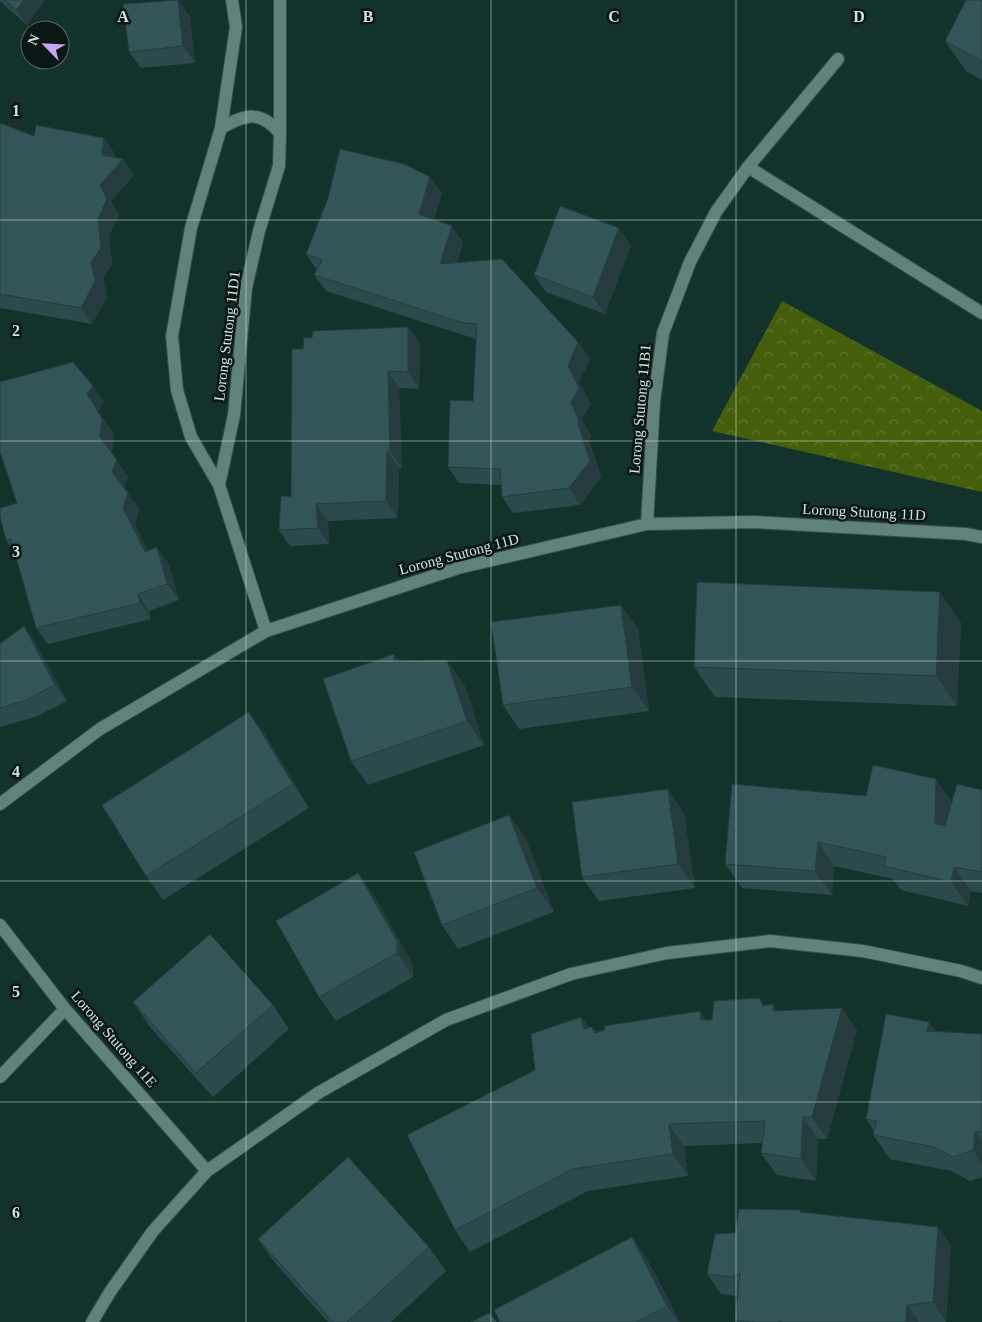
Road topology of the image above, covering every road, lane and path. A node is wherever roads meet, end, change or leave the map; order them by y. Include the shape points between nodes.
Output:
1 (232, 0) edge
2 (280, 0) edge
3 (838, 58) dead end
4 (221, 128) junction
5 (280, 133) junction
6 (748, 167) junction
7 (982, 314) edge
8 (218, 485) junction
9 (648, 524) junction
10 (982, 537) edge
11 (266, 631) junction
12 (0, 804) edge
13 (0, 925) edge
14 (982, 978) edge
15 (65, 1009) junction
16 (0, 1078) edge
17 (207, 1171) junction
18 (92, 1322) edge

1 - 4 street via 236,27
2 - 5 street, Lorong Stutong 11D1
3 - 6 street, Lorong Stutong 11B1
4 - 5 street via 252,116 269,121
4 - 8 street via 191,228 172,336 177,390 191,437
5 - 8 street, Lorong Stutong 11D1 via 279,166 246,288 234,415
6 - 7 street
6 - 9 street, Lorong Stutong 11B1 via 716,212 690,262 663,334 654,402
8 - 11 street
9 - 10 street, Lorong Stutong 11D via 754,522
9 - 11 street, Lorong Stutong 11D via 458,568
11 - 12 street, Lorong Stutong 11D via 100,729
13 - 15 street, Lorong Stutong 11E
14 - 17 street via 863,951 770,942 667,953 571,974 446,1020 318,1093
15 - 16 street
15 - 17 street, Lorong Stutong 11E
17 - 18 street via 153,1231

